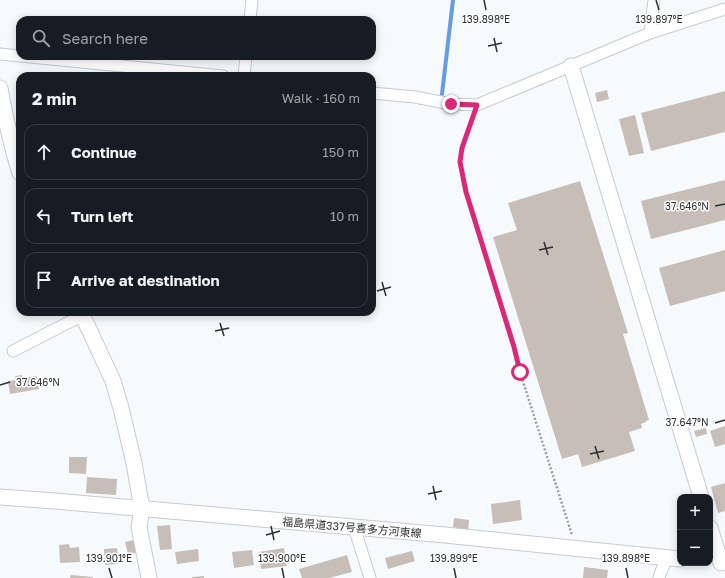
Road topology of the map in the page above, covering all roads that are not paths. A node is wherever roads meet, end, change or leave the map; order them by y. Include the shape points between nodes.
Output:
1 (252, 0) edge
2 (654, 0) edge
3 (725, 10) edge
4 (250, 16) edge
5 (650, 33) junction
6 (0, 54) edge
7 (16, 56) edge
8 (61, 60) edge
9 (246, 60) edge
10 (571, 66) junction
11 (182, 72) edge
12 (244, 72) edge
13 (0, 88) edge
14 (376, 92) edge
15 (16, 160) edge
16 (77, 316) edge
17 (83, 316) edge
18 (13, 351) dead end
19 (700, 494) edge
20 (0, 497) edge
21 (142, 509) junction
22 (354, 527) junction
23 (711, 530) edge
24 (674, 559) edge
25 (719, 563) edge
26 (149, 578) edge
27 (370, 578) edge
28 (659, 578) edge

1 - 4 street
2 - 5 street
3 - 5 street
5 - 10 street
6 - 7 street
8 - 11 street
9 - 12 street
10 - 14 street via 477,105 451,104
10 - 19 street
13 - 15 street
16 - 18 street
17 - 21 street via 113,381 122,408
20 - 21 street, 福島県道337号喜多方河東線
21 - 22 street, 福島県道337号喜多方河東線
21 - 26 street via 139,527
22 - 24 street, 福島県道337号喜多方河東線
22 - 27 street
23 - 25 street
24 - 28 street

